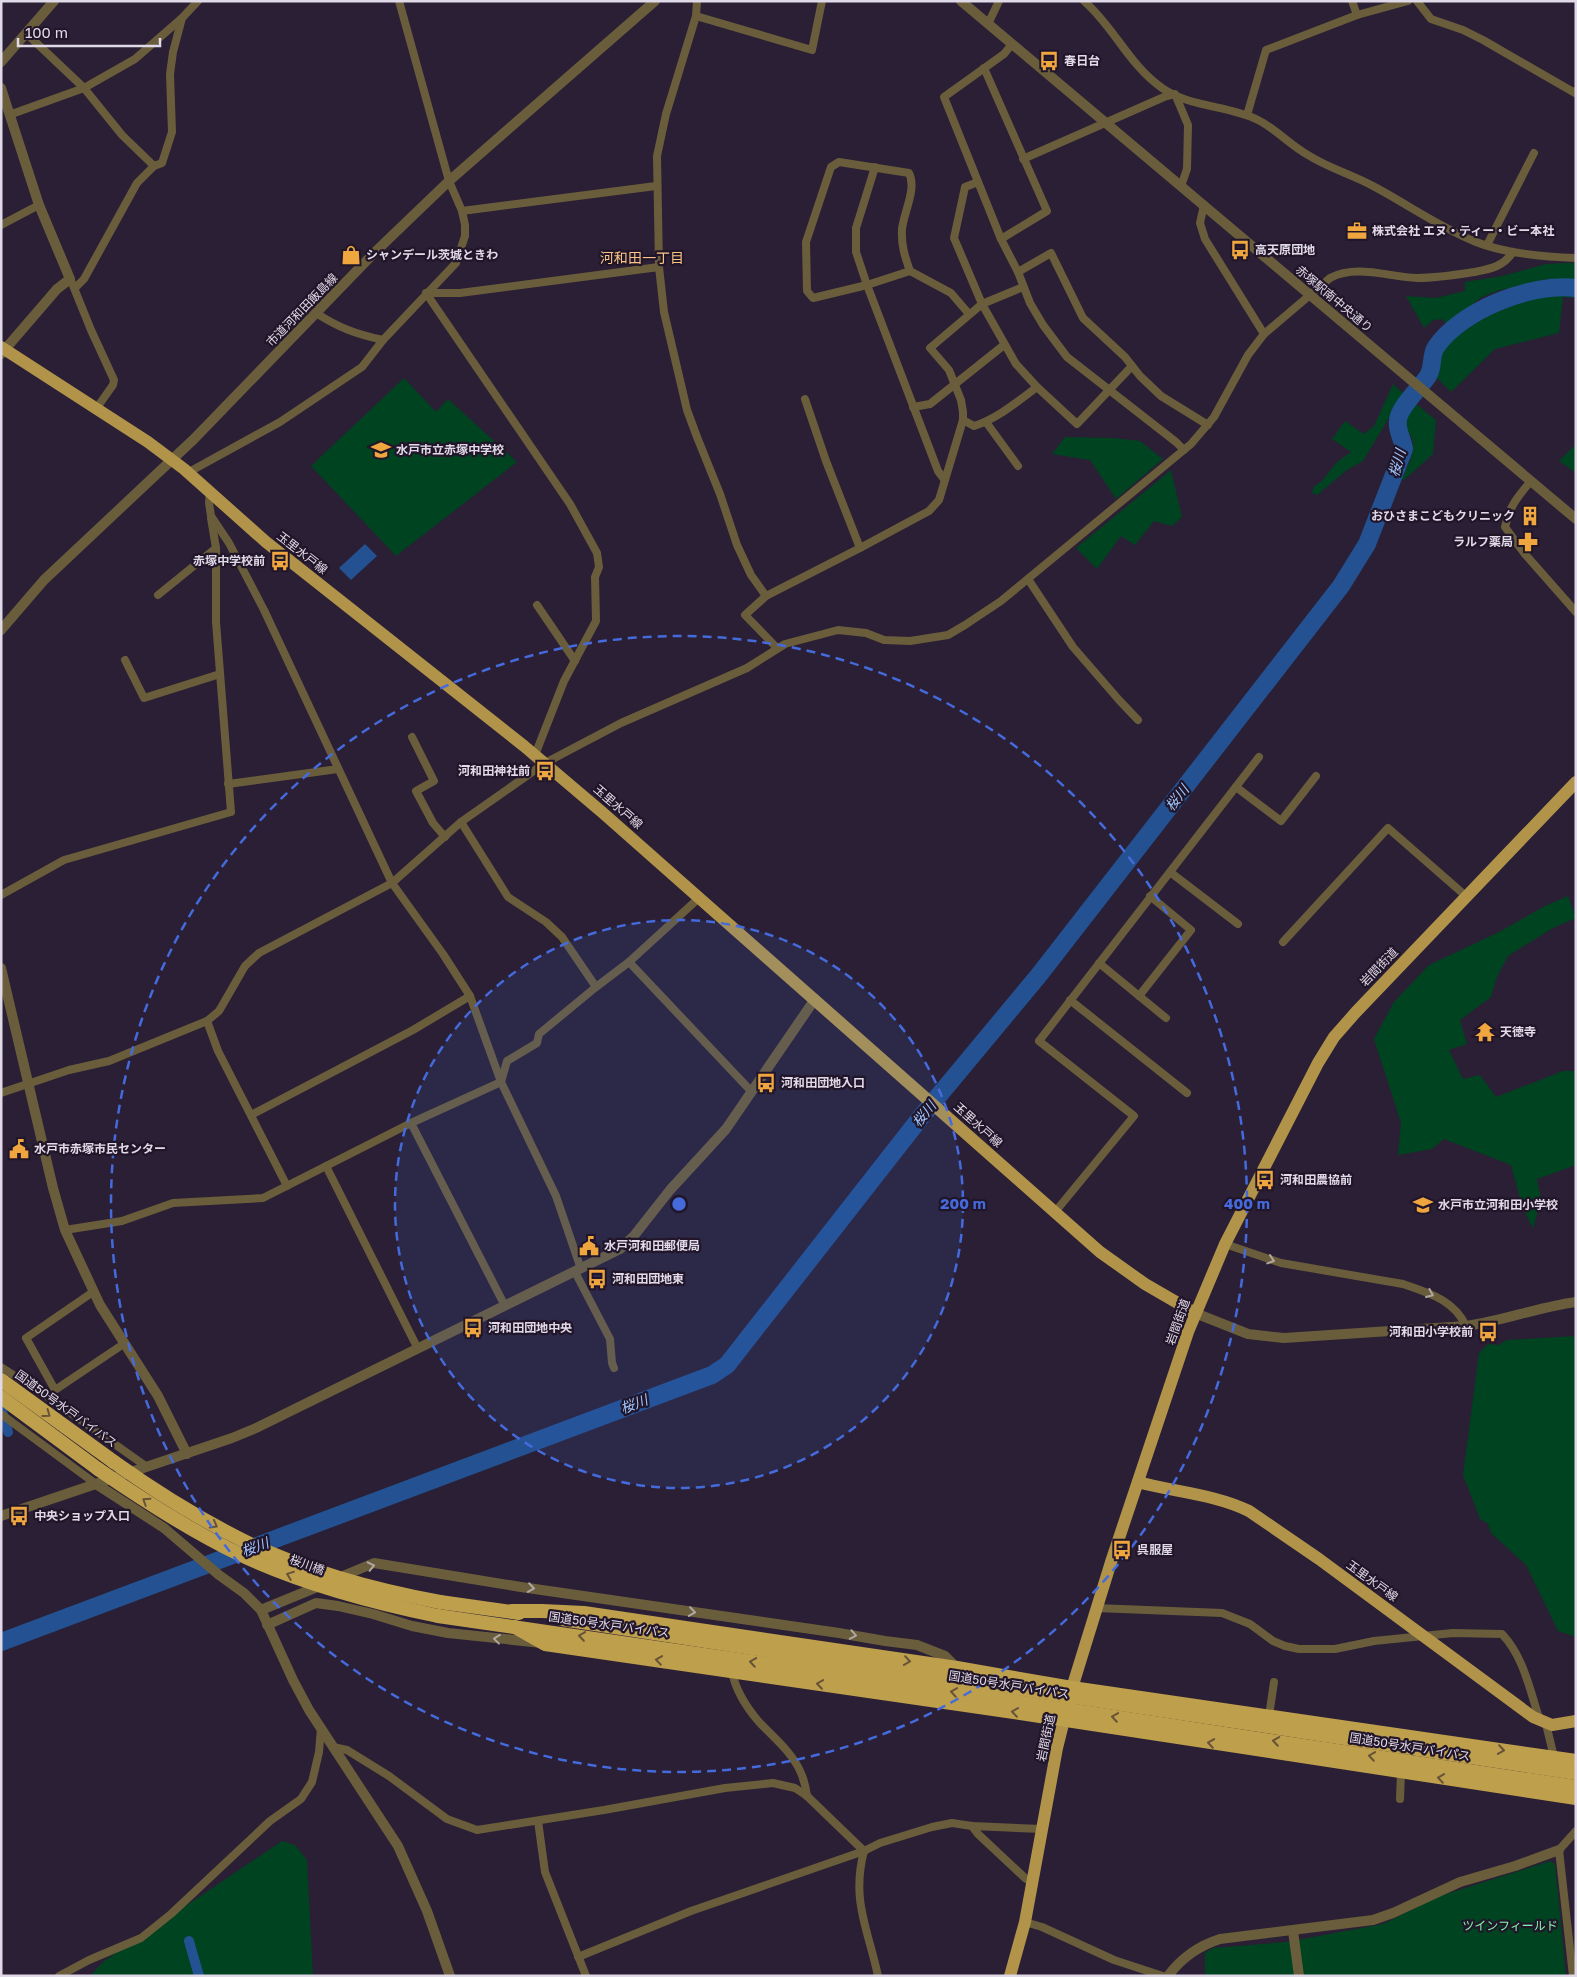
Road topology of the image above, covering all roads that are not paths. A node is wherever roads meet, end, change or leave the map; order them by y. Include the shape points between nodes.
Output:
1 (54, 1) edge
2 (198, 1) edge
3 (399, 1) edge
4 (656, 1) edge
5 (697, 1) edge
6 (822, 1) edge
7 (961, 1) edge
8 (999, 1) edge
9 (1084, 1) edge
10 (1352, 1) edge
11 (1408, 1) edge
12 (1417, 1) edge
13 (190, 5) edge
14 (1357, 15) junction
15 (696, 16) junction
16 (182, 18) junction
17 (988, 24) junction
18 (26, 34) junction
19 (1012, 44) junction
20 (1, 62) edge
21 (984, 68) junction
22 (1, 88) edge
23 (84, 88) junction
24 (1576, 91) edge
25 (1175, 94) junction
26 (9, 115) junction
27 (1247, 115) junction
28 (1106, 122) junction
29 (1534, 152) dead end
30 (1023, 159) junction
31 (154, 166) junction
32 (875, 167) junction
33 (449, 181) junction
34 (978, 182) junction
35 (656, 186) junction
36 (1181, 186) junction
37 (39, 205) junction
38 (1204, 205) junction
39 (462, 211) junction
40 (1, 226) edge
41 (1001, 239) junction
42 (1487, 244) junction
43 (1513, 252) junction
44 (1576, 258) edge
45 (659, 267) junction
46 (910, 271) junction
47 (1018, 272) junction
48 (72, 284) junction
49 (867, 285) junction
50 (1023, 287) junction
51 (426, 293) junction
52 (1309, 295) junction
53 (982, 304) junction
54 (316, 313) junction
55 (969, 314) junction
56 (1264, 334) junction
57 (382, 340) junction
58 (1004, 345) junction
59 (2, 350) edge
60 (1132, 366) junction
61 (954, 386) junction
62 (1037, 386) junction
63 (1109, 390) junction
64 (805, 398) dead end
65 (913, 407) junction
66 (96, 408) junction
67 (963, 420) junction
68 (986, 422) junction
69 (1208, 425) junction
70 (1184, 450) junction
71 (172, 459) junction
72 (1018, 466) dead end
73 (189, 472) junction
74 (944, 479) junction
75 (1531, 481) junction
76 (210, 491) junction
77 (211, 516) junction
78 (1576, 519) edge
79 (216, 548) junction
80 (860, 548) junction
81 (1028, 579) junction
82 (158, 595) dead end
83 (766, 596) junction
84 (537, 605) dead end
85 (1576, 612) edge
86 (1, 630) edge
87 (778, 648) junction
88 (125, 660) dead end
89 (575, 661) junction
90 (220, 674) junction
91 (1138, 720) dead end
92 (412, 738) dead end
93 (1258, 757) dead end
94 (540, 759) junction
95 (338, 769) junction
96 (1316, 776) dead end
97 (1576, 782) edge
98 (228, 784) junction
99 (1236, 786) junction
100 (461, 822) junction
101 (444, 837) junction
102 (1170, 872) junction
103 (392, 883) junction
104 (1, 895) edge
105 (1150, 896) junction
106 (700, 897) junction
107 (1466, 897) junction
108 (1238, 924) dead end
109 (1284, 942) dead end
110 (629, 962) junction
111 (1099, 963) junction
112 (1, 968) edge
113 (596, 987) junction
114 (470, 996) junction
115 (1139, 996) junction
116 (815, 999) junction
117 (1070, 1000) junction
118 (1166, 1018) dead end
119 (207, 1021) junction
120 (501, 1082) junction
121 (28, 1083) junction
122 (751, 1092) junction
123 (1, 1093) edge
124 (1187, 1093) dead end
125 (251, 1115) junction
126 (411, 1123) junction
127 (326, 1166) junction
128 (287, 1186) junction
129 (1055, 1212) junction
130 (65, 1230) junction
131 (1225, 1244) junction
132 (578, 1270) junction
133 (93, 1292) junction
134 (1576, 1302) edge
135 (505, 1306) junction
136 (1195, 1313) junction
137 (1466, 1326) junction
138 (125, 1343) junction
139 (418, 1349) junction
140 (1, 1366) edge
141 (614, 1368) dead end
142 (1, 1380) edge
143 (1, 1397) edge
144 (1, 1414) edge
145 (187, 1454) junction
146 (114, 1462) joint
147 (147, 1467) junction
148 (1138, 1482) junction
149 (96, 1484) junction
150 (1, 1516) edge
151 (1096, 1608) junction
152 (439, 1609) junction
153 (261, 1610) junction
154 (512, 1612) junction
155 (267, 1624) junction
156 (515, 1627) junction
157 (1424, 1636) junction
158 (545, 1644) junction
159 (802, 1663) junction
160 (957, 1668) junction
161 (732, 1671) junction
162 (1274, 1682) dead end
163 (1072, 1688) junction
164 (1269, 1716) junction
165 (1064, 1720) junction
166 (1576, 1721) edge
167 (1543, 1722) junction
168 (321, 1728) junction
169 (1325, 1742) junction
170 (333, 1746) junction
171 (1554, 1758) junction
172 (1576, 1761) edge
173 (1401, 1772) junction
174 (1576, 1773) edge
175 (807, 1796) junction
176 (1575, 1797) edge
177 (1400, 1799) dead end
178 (538, 1821) junction
179 (972, 1826) junction
180 (1042, 1829) junction
181 (1576, 1831) edge
182 (1559, 1850) junction
183 (864, 1851) junction
184 (1033, 1883) junction
185 (1026, 1922) junction
186 (1293, 1931) junction
187 (578, 1957) junction
188 (59, 1976) edge
189 (450, 1976) edge
190 (586, 1976) edge
191 (878, 1976) edge
192 (1010, 1976) edge
193 (1163, 1976) edge
194 (1168, 1976) edge
195 (1298, 1976) edge
196 (1573, 1976) edge

1 - 18 street
2 - 13 street
3 - 33 street
4 - 33 street, 市道河和田飯島線
5 - 15 street
6 - 15 street via 812,50
7 - 17 street, 赤塚駅南中央通り
8 - 17 street
9 - 25 street via 1105,22 1135,64 1163,89
10 - 14 street
11 - 14 street
12 - 24 street via 1431,19 1463,30
13 - 16 street
14 - 27 street via 1266,50
15 - 35 street via 664,118 657,156
16 - 23 street via 135,59
16 - 31 street via 172,52 170,74 172,132 162,163
17 - 19 street, 赤塚駅南中央通り
18 - 20 street
18 - 23 street
19 - 21 street
19 - 28 street, 赤塚駅南中央通り
21 - 30 street
21 - 34 street via 944,97
22 - 26 street
23 - 26 street
23 - 31 street via 122,135
25 - 27 street
25 - 28 street
25 - 36 street via 1188,125 1187,170
26 - 37 street
27 - 42 street via 1309,156 1351,174 1435,222
28 - 30 street
28 - 36 street, 赤塚駅南中央通り
29 - 42 street
30 - 41 street via 1047,211
31 - 48 street via 137,184 84,279
32 - 46 street via 909,173 913,181 902,228 902,248
32 - 49 street via 856,228 856,252
32 - 49 street via 839,162 831,167 806,242 807,291 813,298
33 - 39 street
33 - 54 street, 市道河和田飯島線
34 - 41 street
34 - 53 street via 965,187 954,238
35 - 39 street
35 - 45 street
36 - 38 street, 赤塚駅南中央通り
37 - 40 street
37 - 48 street
38 - 52 street, 赤塚駅南中央通り
38 - 56 street via 1200,223 1205,239
39 - 51 street via 465,236 456,263
41 - 47 street
42 - 43 street
43 - 44 street
43 - 52 street via 1501,266 1441,277 1344,272 1330,278
45 - 51 street via 460,294
45 - 83 street via 664,312 687,410 737,545 751,575
46 - 49 street
46 - 55 street via 951,293
47 - 50 street
47 - 60 street via 1051,253 1083,318
48 - 59 street via 57,289
48 - 66 street via 114,380
49 - 65 street
50 - 53 street
50 - 63 street via 1055,343
51 - 57 street
51 - 89 street via 570,504 597,553 596,621
52 - 56 street
52 - 75 street, 赤塚駅南中央通り
53 - 55 street
53 - 58 street
54 - 57 street via 355,334
54 - 71 street, 市道河和田飯島線
55 - 61 street via 930,348 948,370
56 - 69 street via 1248,355
57 - 73 street via 362,367 327,392
58 - 61 street
58 - 62 street via 1016,364
59 - 66 main road, 玉里水戸線
60 - 63 street
60 - 69 street via 1161,396
61 - 65 street via 930,404
61 - 67 street
62 - 63 street via 1077,424
62 - 68 street
63 - 70 street
64 - 80 street
65 - 74 street
66 - 71 main road, 玉里水戸線
67 - 68 street via 974,426
67 - 74 street
68 - 72 street
69 - 70 street
70 - 81 street
71 - 73 main road, 玉里水戸線
71 - 86 street, 市道河和田飯島線 via 50,574
73 - 76 main road, 玉里水戸線
74 - 80 street via 939,500 929,511
75 - 78 street, 赤塚駅南中央通り
75 - 85 street via 1508,513 1506,527 1524,553
76 - 77 street
76 - 94 main road, 玉里水戸線 via 266,542
77 - 79 street
77 - 95 street via 264,610
79 - 82 street
79 - 90 street
80 - 83 street
81 - 87 street via 982,615 948,635 895,641 838,630
81 - 91 street via 1073,647
83 - 87 street via 745,615
84 - 89 street
87 - 94 street via 747,668
88 - 90 street via 144,698
89 - 94 street via 564,681
90 - 98 street
92 - 101 street via 434,781 416,791
93 - 99 street
94 - 100 street
94 - 106 main road, 玉里水戸線
95 - 98 street
95 - 103 street
96 - 99 street via 1281,821
97 - 107 main road, 岩間街道
98 - 104 street via 231,812 64,860
99 - 102 street
100 - 101 street
100 - 113 street via 508,897 546,922 562,937
101 - 103 street
102 - 105 street
102 - 108 street
103 - 114 street
103 - 119 street via 259,953 245,966 219,1011
105 - 111 street
105 - 115 street via 1191,930
106 - 110 street
106 - 116 main road, 玉里水戸線
107 - 109 street via 1388,828
107 - 131 main road, 岩間街道 via 1334,1037
110 - 113 street
110 - 122 street
111 - 115 street
111 - 117 street
112 - 121 street
113 - 120 street via 539,1034 537,1043 507,1061
114 - 120 street
114 - 125 street via 413,1030
115 - 118 street
116 - 122 street
116 - 129 main road, 玉里水戸線
117 - 124 street
117 - 129 street via 1039,1041 1134,1116
119 - 121 street via 109,1061
119 - 125 street via 218,1051
120 - 126 street
120 - 132 street via 556,1196
121 - 123 street
121 - 130 street
122 - 132 street via 718,1139 670,1190 633,1237 612,1254
125 - 128 street
126 - 127 street
126 - 135 street
127 - 128 street
127 - 139 street
128 - 130 street via 263,1198 173,1203 122,1221
129 - 136 main road, 玉里水戸線 via 1120,1267
130 - 133 street
131 - 136 main road, 岩間街道
131 -> 137 street via 1281,1263 1403,1284 1450,1305 1461,1314
132 - 135 street
132 - 141 street via 610,1339
133 - 138 street
133 - 138 street via 26,1338 55,1390
134 - 137 street
135 - 139 street
136 - 137 street via 1268,1338 1311,1338
136 - 148 main road, 岩間街道
138 - 145 street via 168,1413
139 - 145 street via 256,1428
140 - 147 street
142 -> 146 highway, 国道50号水戸バイパス
152 -> 143 highway, 桜川橋, bridge via 360,1599 265,1565 207,1537 98,1469
144 - 149 street
145 - 147 street
146 -> 152 highway, 桜川橋, bridge via 167,1498 249,1544 305,1566
147 - 149 street
148 - 151 main road, 岩間街道
148 - 157 main road, 玉里水戸線 via 1217,1500 1249,1511
149 - 150 street
149 - 153 street via 164,1528
151 - 157 street via 1222,1613 1250,1624 1273,1641 1299,1649 1335,1649
151 - 163 main road, 岩間街道
152 - 154 highway, 国道50号水戸バイパス
152 - 156 highway, 国道50号水戸バイパス
153 - 155 street
153 -> 160 street via 374,1563 917,1645 945,1656
154 - 159 highway, 国道50号水戸バイパス
154 -> 160 highway via 584,1613
158 -> 155 street via 448,1633 316,1603
155 - 168 street via 293,1680
156 - 158 highway
159 -> 156 highway, 国道50号水戸バイパス
157 - 167 main road, 玉里水戸線
157 - 167 street via 1502,1634 1520,1659
161 -> 158 highway
159 - 169 highway, 国道50号水戸バイパス, bridge
160 - 163 highway
165 -> 161 highway
161 - 175 street via 735,1685 759,1722 802,1773
162 - 164 street
163 - 164 highway
163 - 165 main road, 岩間街道
164 -> 171 highway
173 -> 165 highway
165 - 180 main road, 岩間街道
166 - 167 main road via 1557,1725
167 - 171 street
168 - 170 street
168 - 188 street via 312,1782 301,1799 270,1821 141,1938
169 - 174 highway, 国道50号水戸バイパス
176 -> 169 highway, 国道50号水戸バイパス
170 - 178 street via 364,1760 447,1819 465,1827 477,1830
170 - 189 street via 398,1846 427,1911
171 - 172 highway
176 -> 173 highway
173 - 177 street
175 - 178 street via 784,1784 754,1783
175 - 183 street
178 - 187 street via 545,1872
179 - 180 street
179 - 183 street via 952,1823 932,1827
179 - 184 street
180 - 184 main road, 岩間街道
181 - 182 street
182 - 186 street via 1460,1882 1373,1920
182 - 196 street
183 - 187 street via 691,1911
183 - 191 street via 859,1870 859,1899
184 - 185 main road, 岩間街道
185 - 192 main road, 岩間街道
185 - 193 street via 1114,1960
186 - 194 street via 1208,1943 1192,1951
186 - 195 street
187 - 190 street

